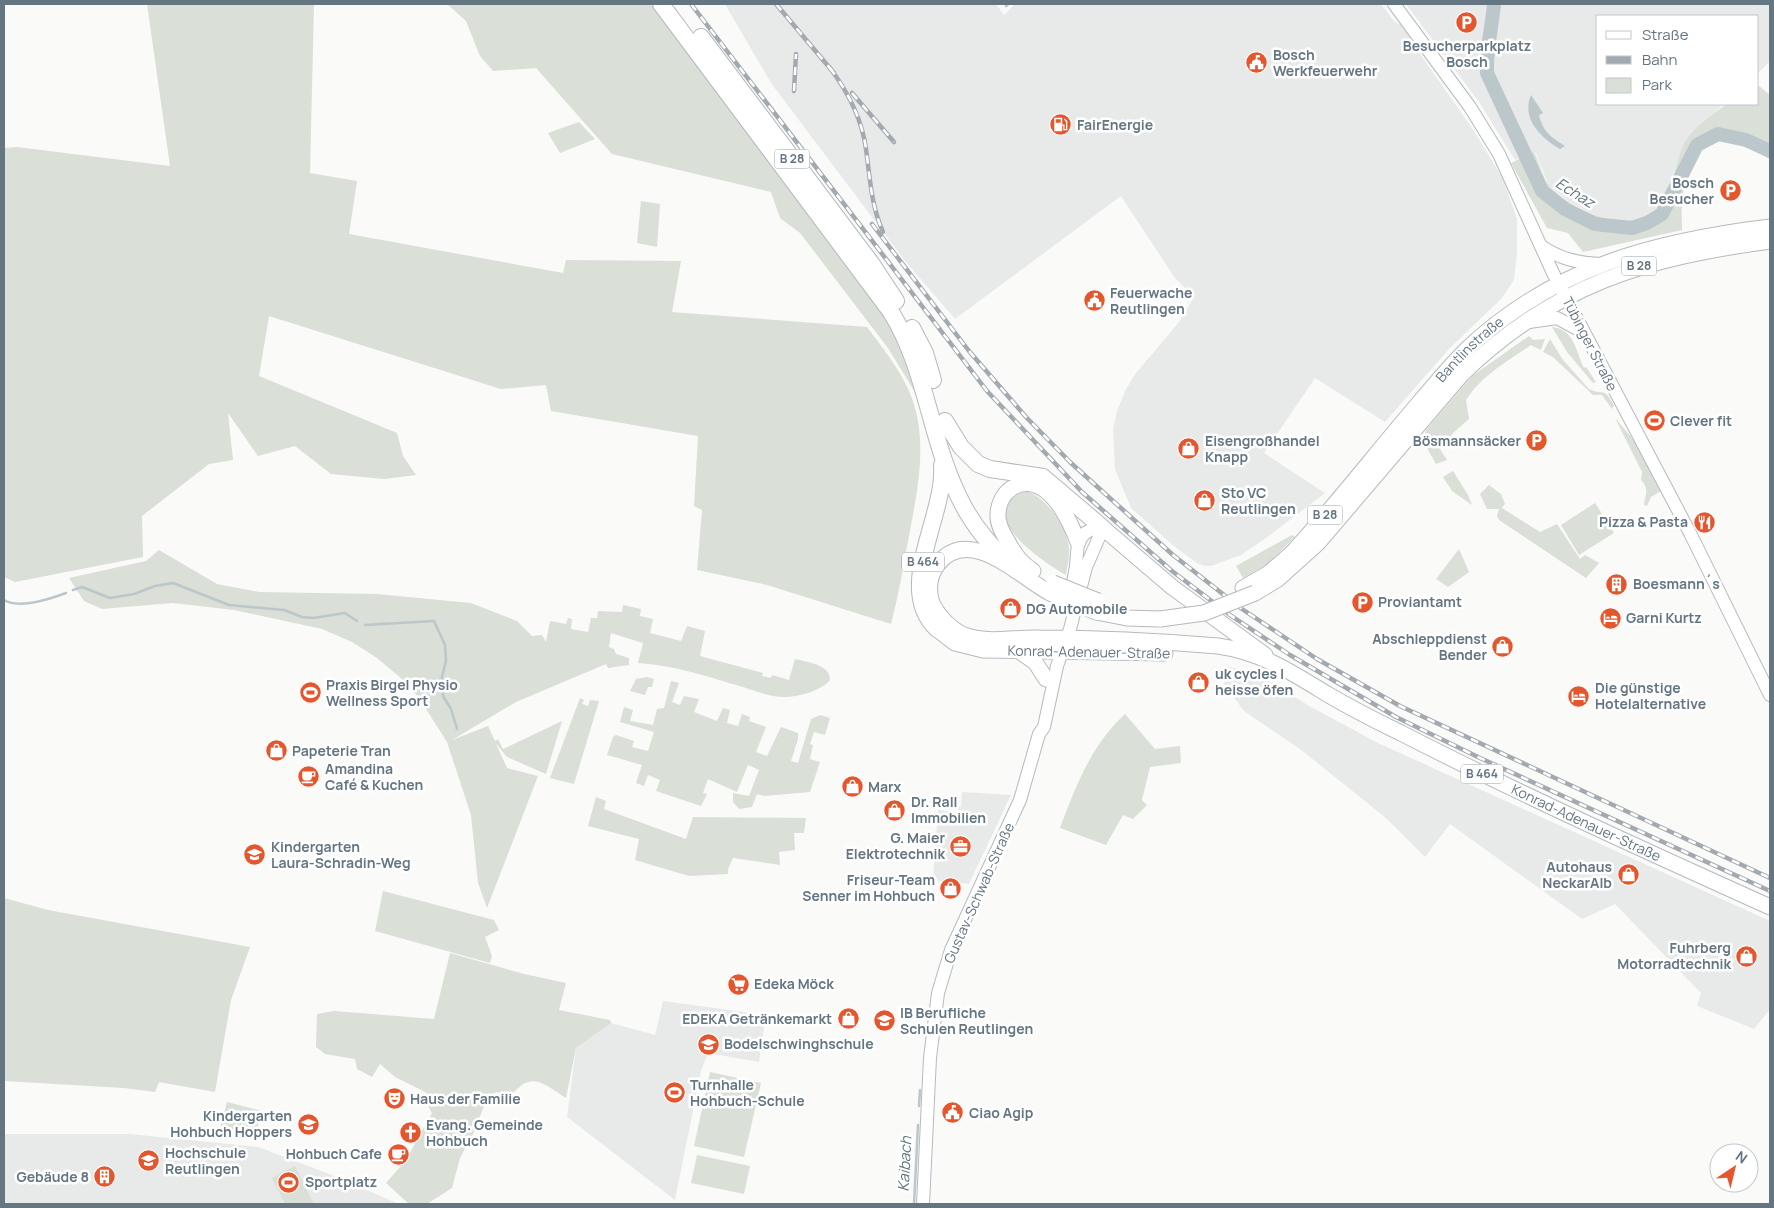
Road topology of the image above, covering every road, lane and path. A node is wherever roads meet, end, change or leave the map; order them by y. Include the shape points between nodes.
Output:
1 (661, 4) edge
2 (675, 4) edge
3 (1394, 4) edge
4 (1770, 227) edge
5 (1770, 241) edge
6 (1541, 246) junction
7 (1601, 264) junction
8 (1559, 284) junction
9 (1566, 298) junction
10 (1523, 324) junction
11 (1585, 333) junction
12 (945, 421) junction
13 (939, 441) junction
14 (1102, 527) junction
15 (1078, 542) junction
16 (1018, 566) junction
17 (1249, 590) junction
18 (941, 625) junction
19 (1060, 645) junction
20 (1019, 651) junction
21 (1278, 664) junction
22 (1046, 679) junction
23 (1770, 695) edge
24 (1039, 734) junction
25 (1770, 907) edge
26 (923, 1204) edge

1 - 13 highway, B 28 via 891,312 917,366
2 - 12 highway, B 28 via 871,263 899,305 925,353
3 - 6 street, Tübinger Straße via 1487,134 1513,182
4 - 7 main road, Bantlinstraße / B 28 via 1660,245
5 - 9 main road, Bantlinstraße / B 28 via 1663,259 1618,274
6 - 7 street via 1570,261
6 - 8 street, Tübinger Straße
7 - 8 main road, Bantlinstraße / B 28
8 - 9 street, Tübinger Straße
8 - 17 main road, Bantlinstraße / B 28 via 1508,316 1467,349 1295,549
9 - 10 main road, Bantlinstraße / B 28
9 - 11 street, Tübinger Straße
10 - 11 street via 1556,318
10 - 17 main road, Bantlinstraße / B 28 via 1462,374 1310,551 1278,579
11 - 23 street, Tübinger Straße
12 - 14 highway, B 464 via 961,447 978,464 990,469 1043,476
12 - 16 highway, B 28 via 956,466 973,505
13 - 16 highway, B 28 via 967,512 990,545
13 - 18 highway, B 464 via 942,490 922,566 920,587 924,607
14 - 15 street via 1085,533
14 - 19 street
14 - 21 main road, B 464 via 1172,587
15 - 16 main road via 1068,520 1049,494 1041,488 1020,484 1010,487 1003,495 998,518
15 - 19 street
16 - 17 main road, B 28, bridge via 1052,588 1097,607 1127,607 1159,614
16 - 18 main road via 974,550 959,550 945,556 935,568 929,586
18 - 19 main road, Konrad-Adenauer-Straße via 978,638
18 - 20 main road, Konrad-Adenauer-Straße / B 464 via 955,643 965,647
19 - 20 main road, Konrad-Adenauer-Straße / B 464
19 - 21 main road, Konrad-Adenauer-Straße / B 464 via 1206,645 1229,648
19 - 22 street, Gustav-Schwab-Straße
19 - 24 street, Gustav-Schwab-Straße via 1044,727
20 - 22 main road via 1035,662
21 - 25 main road, Konrad-Adenauer-Straße / B 464 via 1364,715 1436,751
22 - 24 street, Gustav-Schwab-Straße via 1037,726
24 - 26 street, Gustav-Schwab-Straße via 1020,800 951,950 938,993 930,1058

